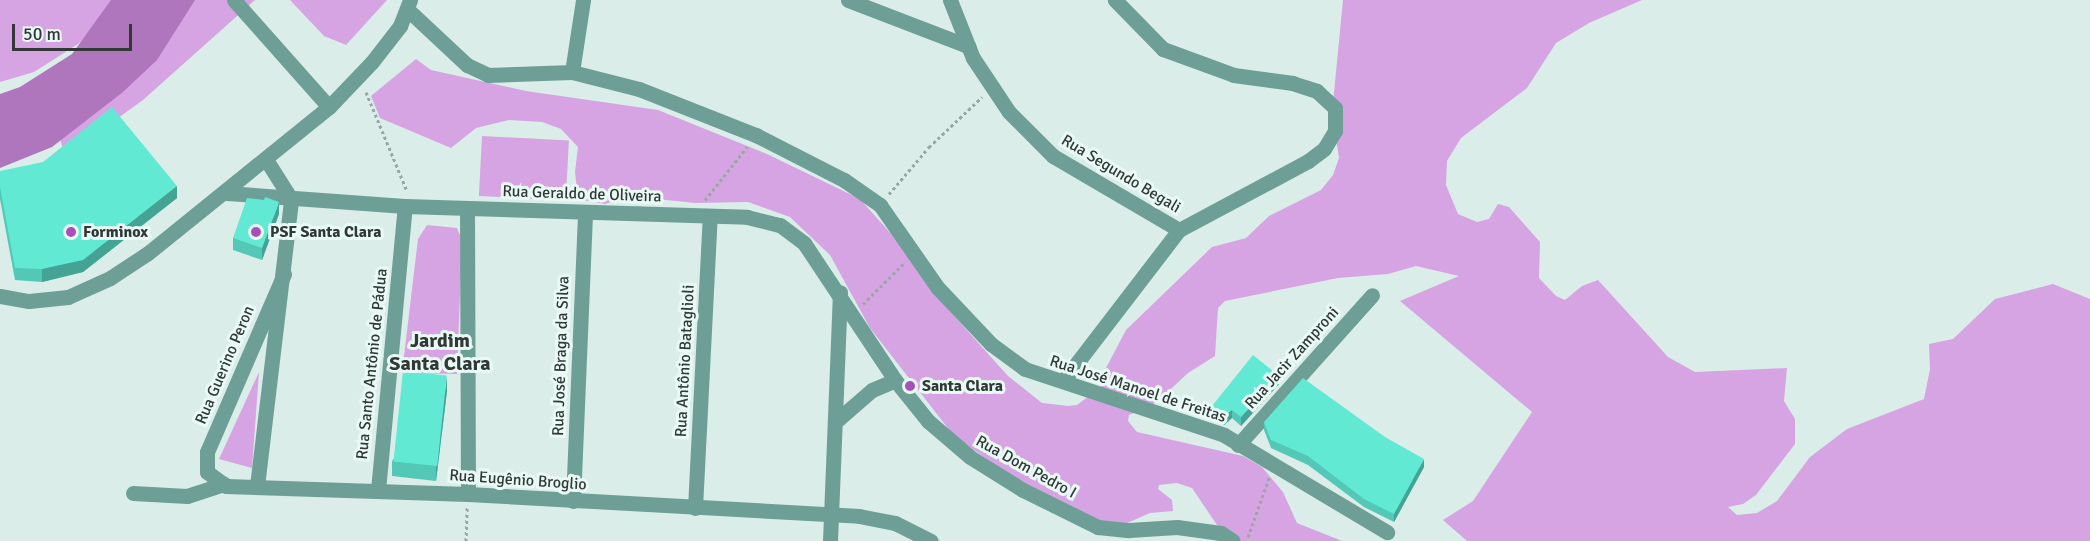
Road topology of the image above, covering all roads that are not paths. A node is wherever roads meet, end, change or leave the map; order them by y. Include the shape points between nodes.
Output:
1 (234, 0) edge
2 (583, 0) edge
3 (848, 0) edge
4 (950, 0) edge
5 (1115, 0) edge
6 (408, 5) edge
7 (968, 46) junction
8 (572, 72) junction
9 (329, 108) junction
10 (267, 161) junction
11 (227, 193) junction
12 (291, 199) junction
13 (409, 206) junction
14 (467, 208) junction
15 (585, 213) junction
16 (710, 216) junction
17 (1179, 230) junction
18 (284, 274) junction
19 (840, 292) junction
20 (1372, 295) dead end
21 (0, 296) edge
22 (895, 380) junction
23 (1063, 381) junction
24 (835, 422) junction
25 (1238, 445) junction
26 (224, 484) junction
27 (257, 486) junction
28 (378, 490) junction
29 (133, 493) dead end
30 (468, 494) junction
31 (573, 501) junction
32 (696, 508) junction
33 (831, 515) junction
34 (1387, 532) dead end
35 (830, 541) edge
36 (931, 541) edge
37 (1233, 541) edge

1 - 9 street
2 - 8 street
3 - 7 street
4 - 7 street, Rua Segundo Begali
5 - 17 street via 1163,49 1234,75 1293,83 1317,91 1335,108 1335,131 1324,148 1308,161
6 - 8 street, Rua José Manoel de Freitas via 468,66 488,75
6 - 9 street via 400,26
7 - 17 street, Rua Segundo Begali via 1009,112 1053,156
8 - 23 street, Rua José Manoel de Freitas via 639,89 756,135 844,180 880,205 939,288 991,344 1025,369
9 - 10 street
10 - 11 street
10 - 12 street
11 - 12 street, Rua Geraldo de Oliveira
11 - 21 street via 110,278 68,297 30,301
12 - 13 street, Rua Geraldo de Oliveira
12 - 18 street
13 - 14 street, Rua Geraldo de Oliveira
13 - 28 street, Rua Santo Antônio de Pádua
14 - 15 street, Rua Geraldo de Oliveira
14 - 30 street
15 - 16 street, Rua Geraldo de Oliveira
15 - 31 street, Rua José Braga da Silva
16 - 19 street, Rua Geraldo de Oliveira via 747,217 780,225 804,243
16 - 32 street, Rua Antônio Bataglioli
17 - 23 street
18 - 26 street, Rua Guerino Peron via 205,463 207,472
18 - 27 street
19 - 22 street, Rua Dom Pedro I
19 - 24 street
20 - 25 street, Rua Jacir Zamproni
22 - 24 street via 872,390
22 - 37 street, Rua Dom Pedro I via 935,428 969,457 1023,490 1098,527 1178,527 1221,533
23 - 25 street, Rua José Manoel de Freitas via 1224,435
24 - 33 street
25 - 34 street, Rua José Manoel de Freitas
26 - 27 street, Rua Eugênio Broglio
26 - 29 street via 187,496
27 - 28 street, Rua Eugênio Broglio
28 - 30 street, Rua Eugênio Broglio
30 - 31 street, Rua Eugênio Broglio
31 - 32 street, Rua Eugênio Broglio
32 - 33 street, Rua Eugênio Broglio
33 - 35 street
33 - 36 street, Rua Eugênio Broglio via 895,524

